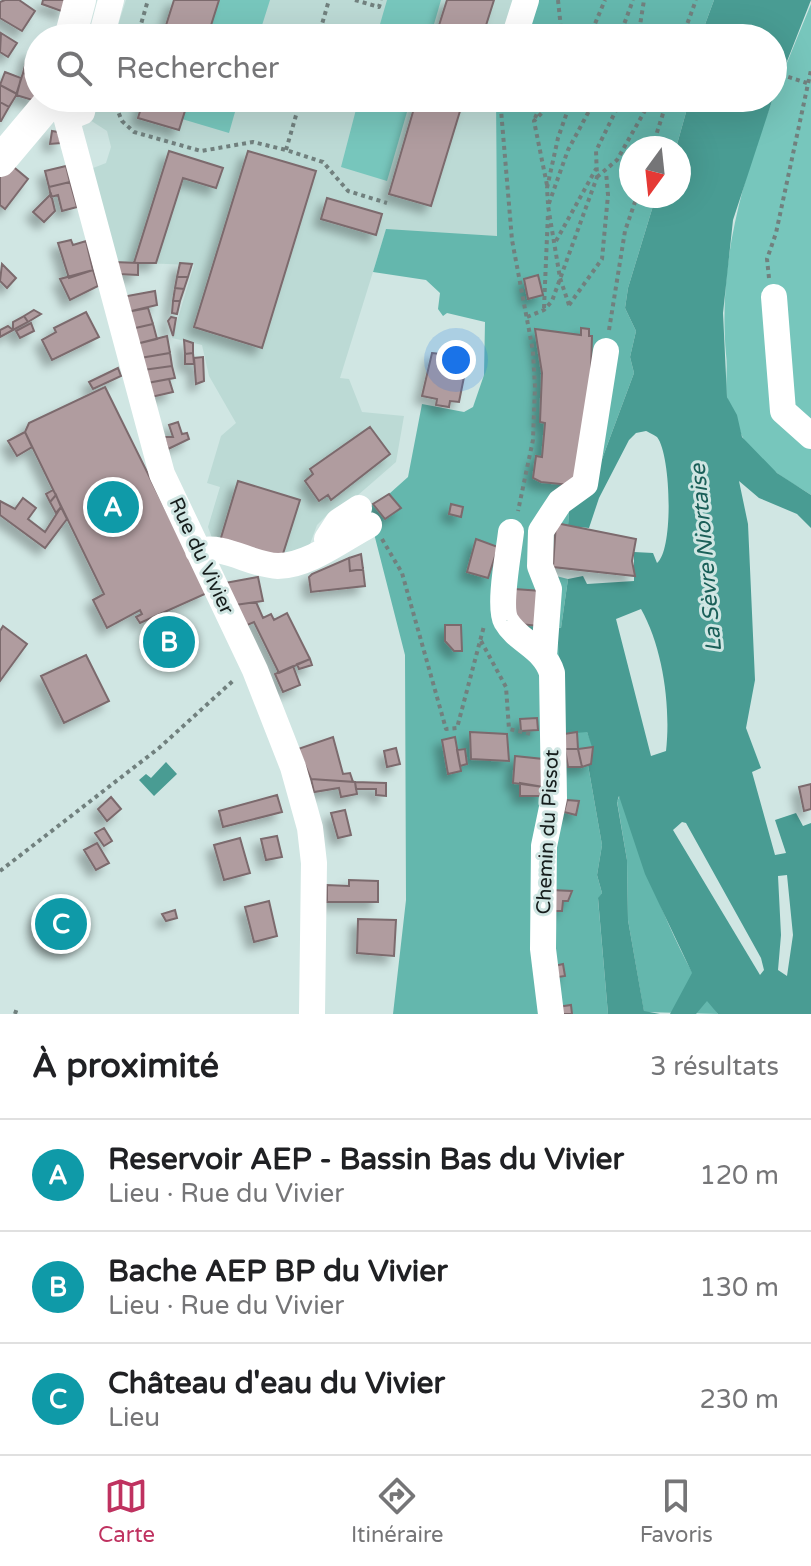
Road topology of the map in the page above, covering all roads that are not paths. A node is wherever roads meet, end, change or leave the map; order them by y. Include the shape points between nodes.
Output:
1 (80, 0) edge
2 (111, 0) edge
3 (526, 0) edge
4 (74, 24) edge
5 (105, 24) edge
6 (518, 24) edge
7 (52, 112) edge
8 (62, 112) edge
9 (0, 161) edge
10 (774, 297) road end
11 (606, 351) road end
12 (811, 436) edge
13 (364, 516) road end
14 (511, 532) road end
15 (198, 551) junction
16 (544, 656) junction
17 (312, 1014) edge
18 (551, 1014) edge

1 - 4 main road
2 - 5 street
3 - 6 street
7 - 9 main road
8 - 15 street, Rue du Vivier via 162,474
10 - 12 street via 783,411
11 - 16 street, Chemin du Pissot via 585,484 560,502 541,531 540,566 549,589
13 - 15 street via 338,522 322,549 293,564 274,566 221,550
14 - 16 street via 504,613 511,627
15 - 17 street, Rue du Vivier via 255,670 310,828
16 - 18 street, Chemin du Pissot via 552,673 554,798 543,854 543,949

